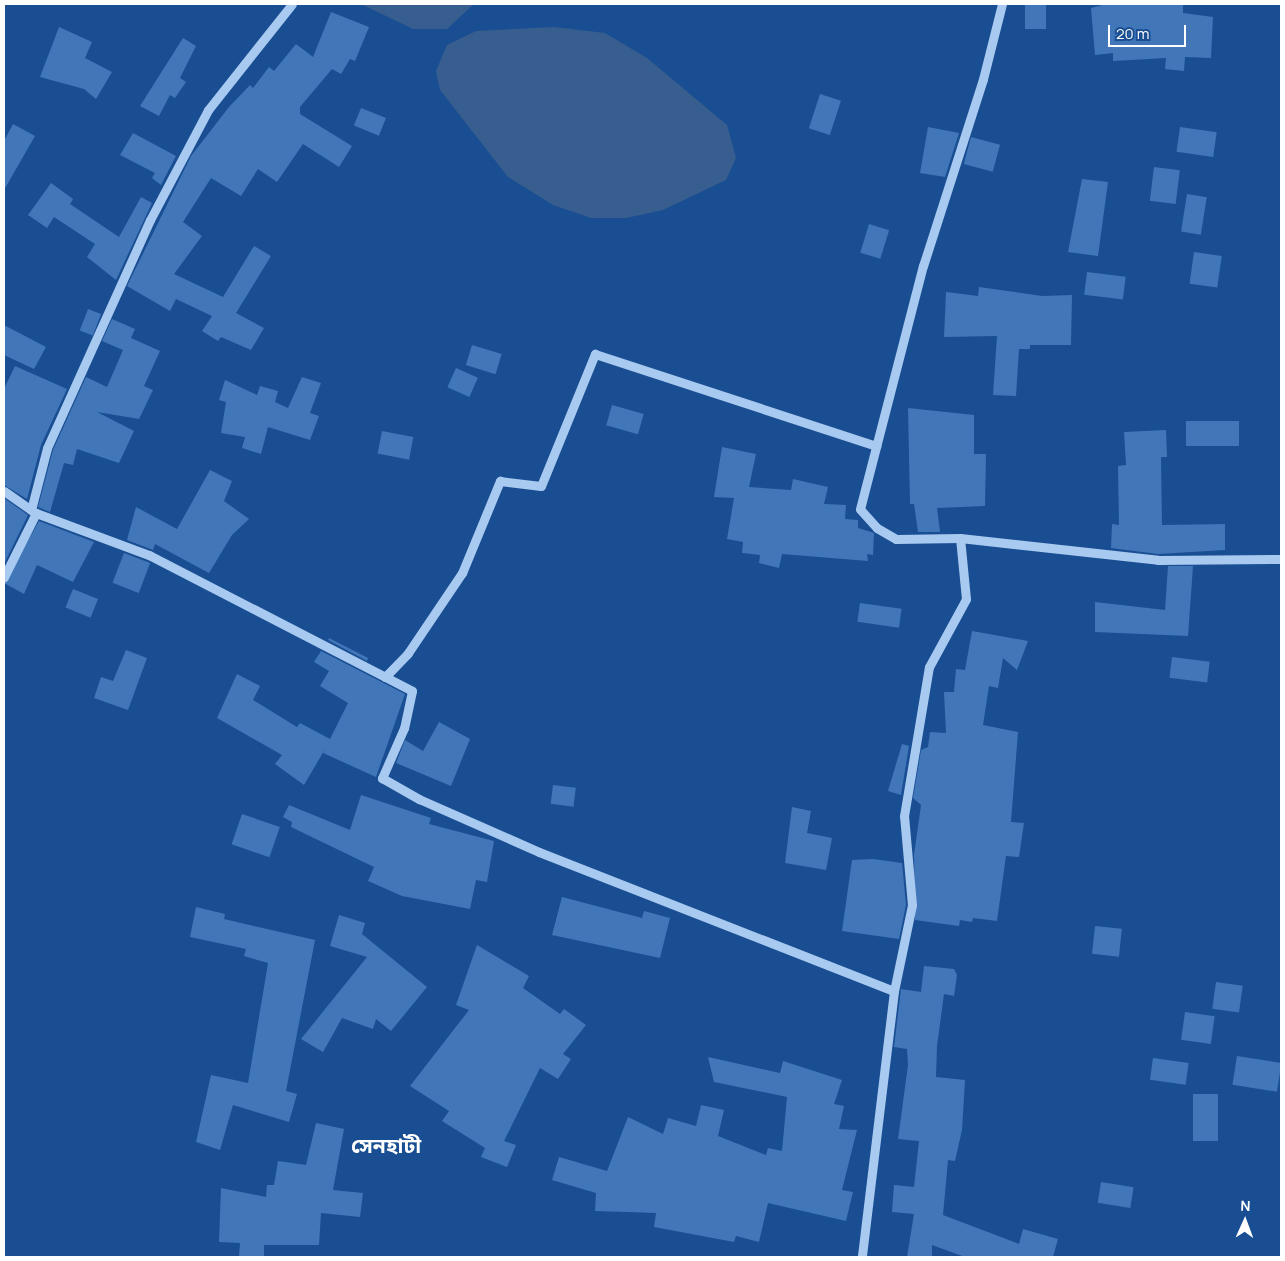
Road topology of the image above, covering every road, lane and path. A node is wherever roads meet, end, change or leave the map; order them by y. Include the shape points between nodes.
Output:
1 (292, 4) edge
2 (1002, 4) edge
3 (876, 446) junction
4 (4, 491) edge
5 (34, 512) junction
6 (960, 538) junction
7 (1281, 559) edge
8 (4, 577) edge
9 (385, 677) junction
10 (894, 990) junction
11 (862, 1257) edge

1 - 5 street via 208,110 150,220 47,448
2 - 3 street via 983,79 923,266
3 - 6 street via 860,509 877,528 896,539
3 - 9 street via 595,354 541,486 500,481 462,573 408,654
4 - 5 street
5 - 8 street
5 - 9 street via 149,555
6 - 7 street via 1158,560
6 - 10 street via 966,599 930,667 904,816 912,905
9 - 10 street via 412,691 404,728 382,778 419,799 539,852
10 - 11 street

